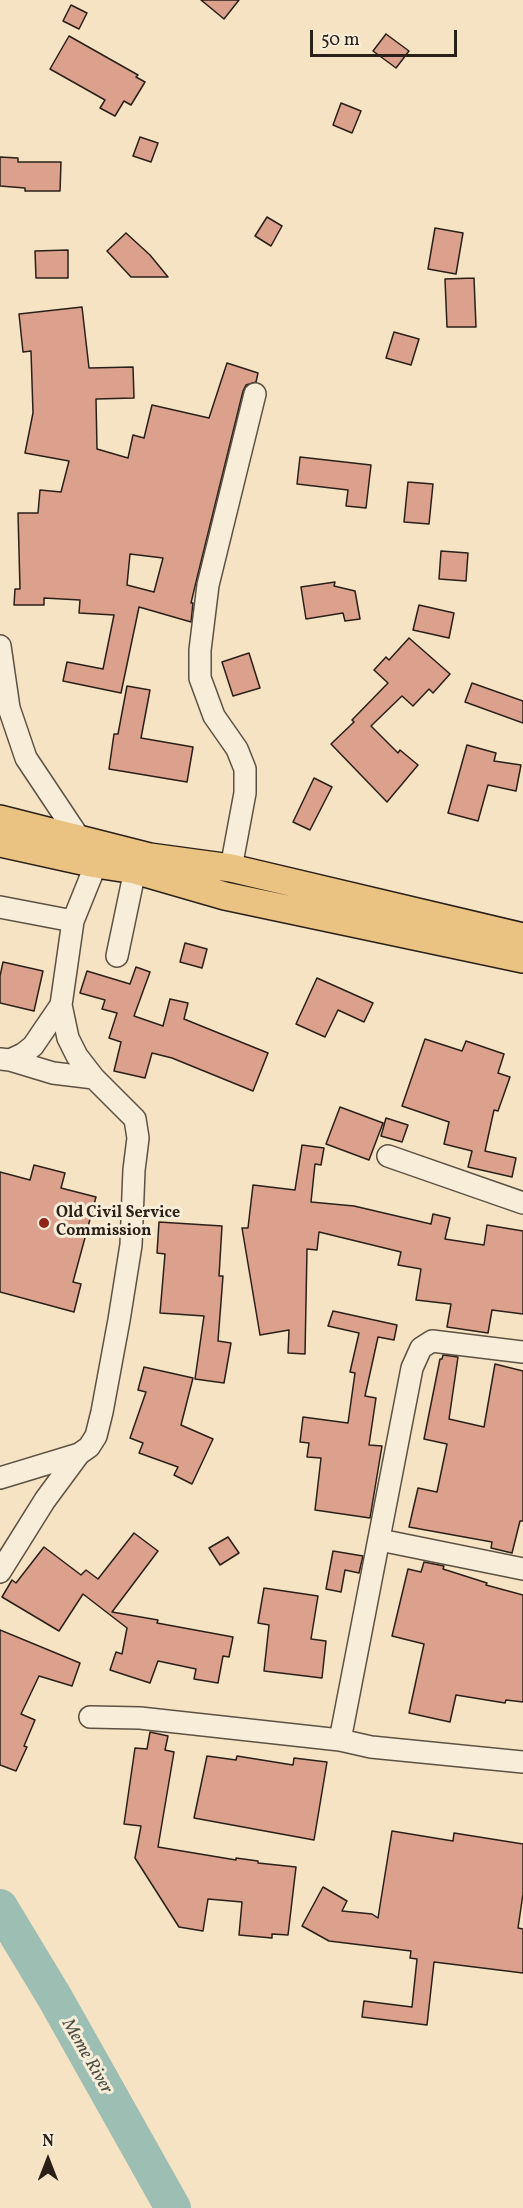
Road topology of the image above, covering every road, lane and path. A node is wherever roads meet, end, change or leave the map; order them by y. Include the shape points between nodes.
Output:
1 (255, 394) dead end
2 (0, 646) edge
3 (0, 819) edge
4 (80, 839) junction
5 (0, 843) edge
6 (96, 864) junction
7 (231, 868) junction
8 (135, 870) junction
9 (0, 907) edge
10 (73, 921) junction
11 (523, 937) edge
12 (117, 956) dead end
13 (523, 959) edge
14 (61, 1005) junction
15 (5, 1060) edge
16 (94, 1078) junction
17 (388, 1156) dead end
18 (523, 1203) edge
19 (523, 1352) edge
20 (79, 1454) junction
21 (0, 1478) edge
22 (380, 1540) junction
23 (523, 1569) edge
24 (0, 1572) edge
25 (90, 1717) dead end
26 (340, 1740) junction
27 (523, 1762) edge

1 - 7 street via 208,585 200,650 200,678 214,716 237,749 245,769 245,793
2 - 4 street via 9,708 26,758
3 - 4 main road
4 - 7 main road via 150,857
5 - 6 main road
6 - 8 main road
6 - 10 street
7 - 11 main road
8 - 12 street
8 - 13 main road via 225,896
9 - 10 street
10 - 14 street
14 - 15 street via 33,1046
14 - 16 street via 68,1038
15 - 16 street via 54,1073
16 - 20 street via 135,1119 138,1138 131,1245 102,1412 96,1436
17 - 18 street
19 - 22 street via 432,1341 421,1348 412,1368
20 - 21 street
20 - 24 street
22 - 23 street
22 - 26 street
25 - 26 street via 140,1718
26 - 27 street via 371,1747

